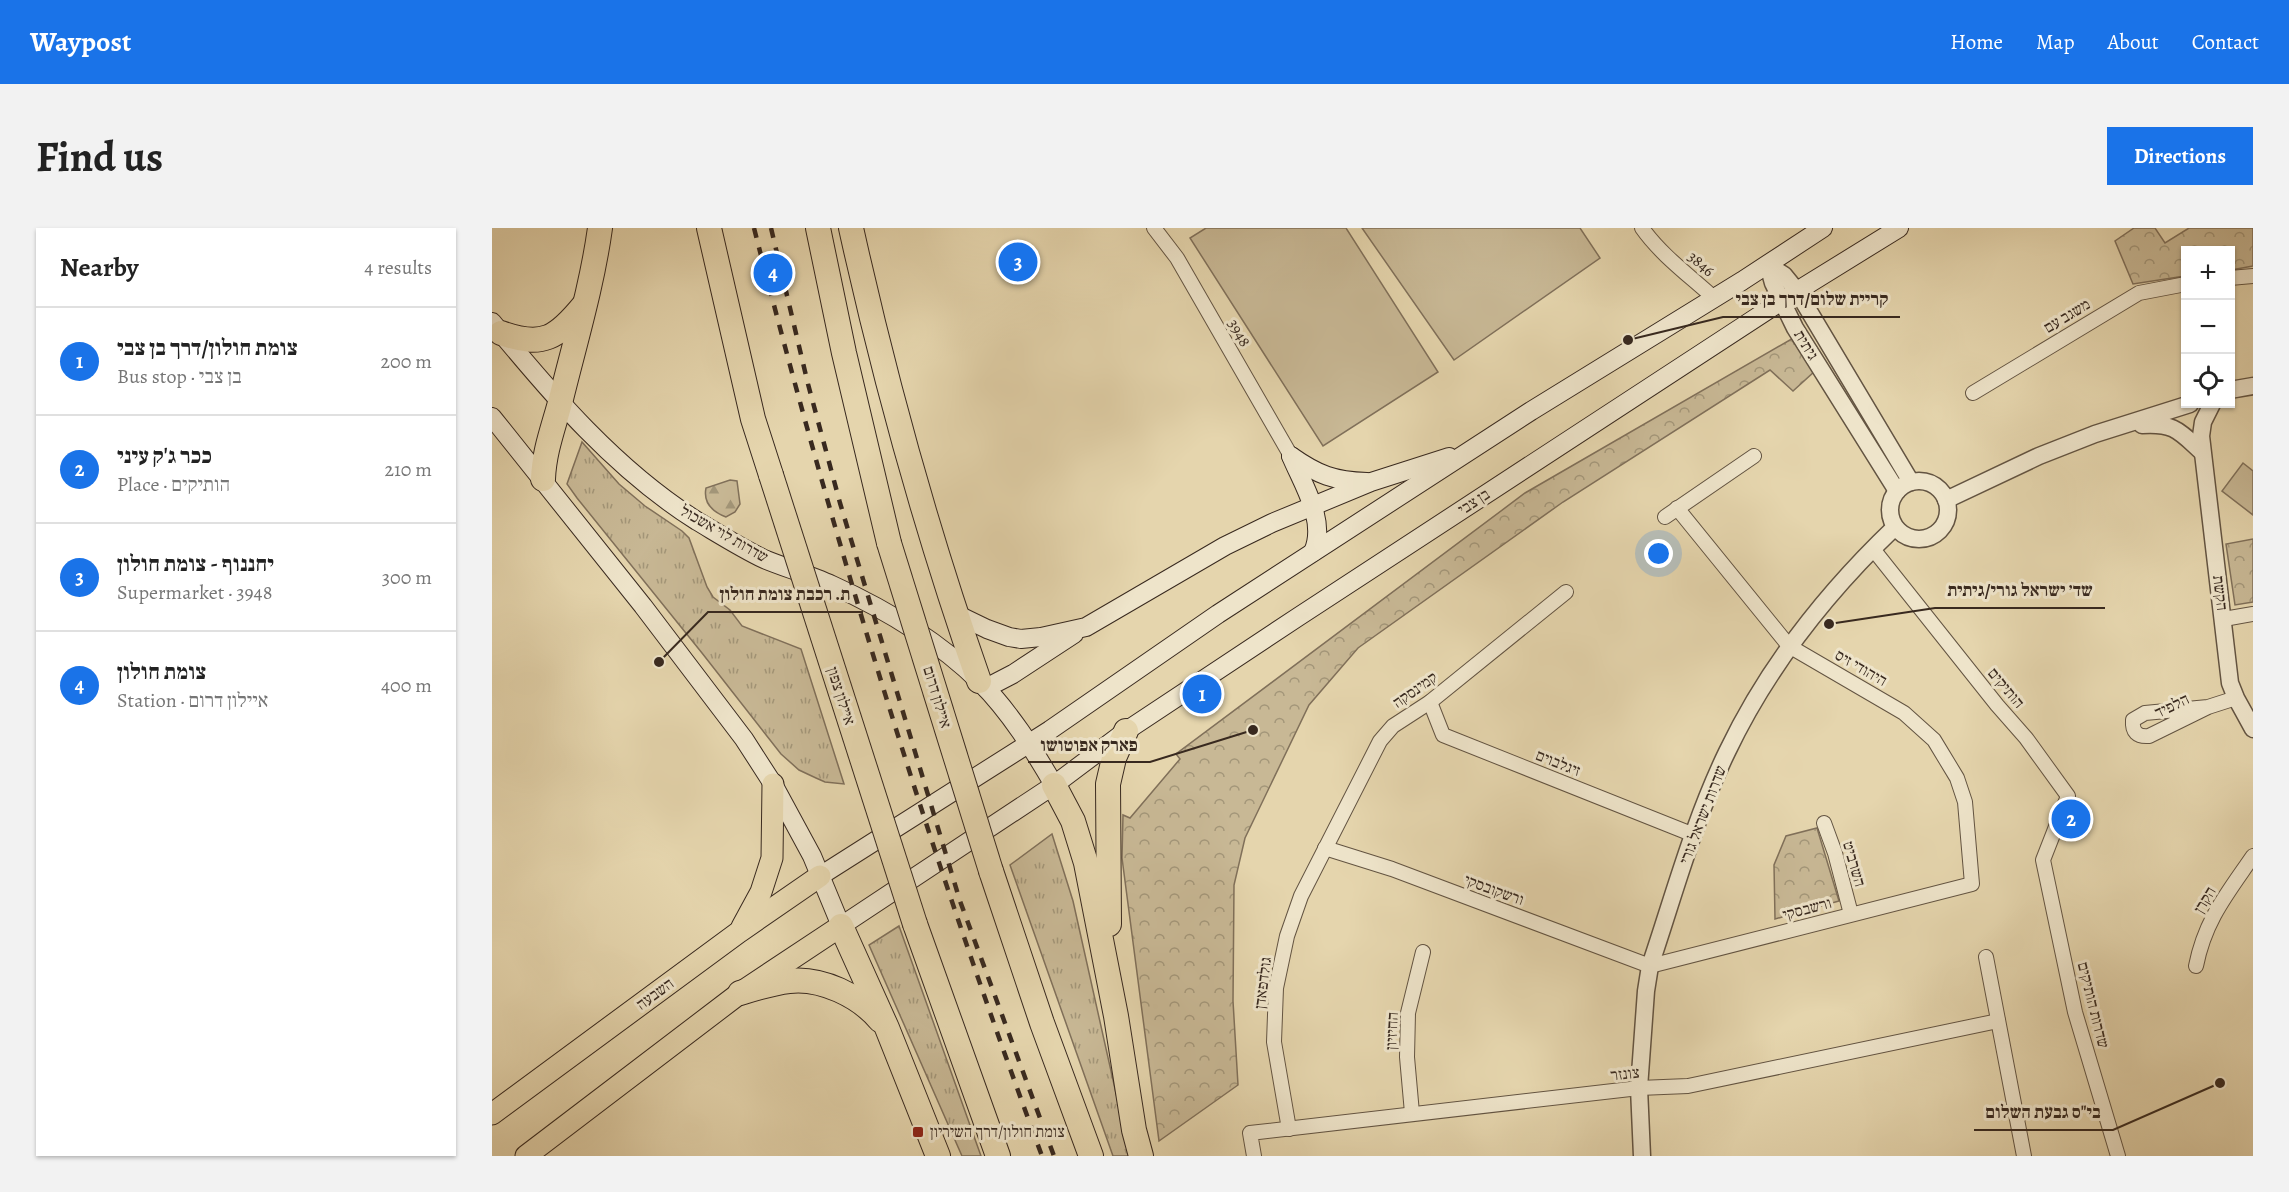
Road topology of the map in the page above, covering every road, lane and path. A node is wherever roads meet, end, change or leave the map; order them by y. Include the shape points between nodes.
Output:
1 (600, 228) edge
2 (709, 228) edge
3 (818, 228) edge
4 (851, 228) edge
5 (1154, 228) edge
6 (1642, 228) edge
7 (1823, 228) edge
8 (1899, 228) edge
9 (1768, 265) junction
10 (2253, 276) edge
11 (2235, 278) edge
12 (2181, 285) edge
13 (1789, 296) junction
14 (1714, 298) junction
15 (587, 300) junction
16 (496, 327) edge
17 (2253, 386) edge
18 (2235, 389) edge
19 (1973, 393) dead end
20 (561, 400) junction
21 (2181, 407) edge
22 (2210, 408) edge
23 (492, 417) edge
24 (2124, 426) junction
25 (1470, 450) junction
26 (2202, 452) junction
27 (1291, 456) junction
28 (1754, 456) dead end
29 (543, 480) junction
30 (1371, 482) junction
31 (1904, 487) junction
32 (1946, 500) junction
33 (1312, 507) junction
34 (1677, 508) junction
35 (1665, 516) dead end
36 (1895, 527) junction
37 (1873, 549) junction
38 (1313, 552) junction
39 (1566, 592) dead end
40 (956, 614) junction
41 (2253, 614) edge
42 (2224, 619) junction
43 (1086, 627) junction
44 (1789, 646) junction
45 (982, 684) junction
46 (2236, 699) junction
47 (1430, 702) junction
48 (2208, 707) junction
49 (2253, 729) edge
50 (1126, 731) junction
51 (1029, 743) junction
52 (772, 784) junction
53 (1054, 785) junction
54 (1824, 823) dead end
55 (1694, 835) junction
56 (1325, 848) junction
57 (2253, 856) edge
58 (2043, 860) joint
59 (820, 876) junction
60 (1972, 884) joint
61 (1851, 914) junction
62 (841, 926) junction
63 (739, 932) junction
64 (1423, 952) dead end
65 (1986, 957) dead end
66 (1650, 966) junction
67 (2196, 966) dead end
68 (740, 993) junction
69 (1116, 1016) junction
70 (1998, 1021) junction
71 (887, 1028) junction
72 (1639, 1088) junction
73 (1412, 1113) junction
74 (492, 1114) edge
75 (1289, 1129) junction
76 (2019, 1155) edge
77 (526, 1156) edge
78 (938, 1156) edge
79 (998, 1156) edge
80 (1091, 1156) edge
81 (1141, 1156) edge
82 (1254, 1156) edge
83 (1642, 1156) edge
84 (2118, 1156) edge

1 - 15 highway
2 - 79 highway, איילון צפון, bridge via 753,419 915,924
3 - 80 highway, איילון דרום, bridge via 890,543 991,871
4 - 40 highway via 873,325
5 - 27 street, 3948 via 1177,258
6 - 14 street, 3846
7 - 9 main road
8 - 13 main road, בן צבי
9 - 13 street, גיתית via 1773,283
9 - 14 main road
10 - 11 street
12 - 19 street, משגב עם via 2139,292
13 - 31 street, גיתית via 1796,328
13 - 50 main road, בן צבי
14 - 25 main road
15 - 16 highway via 567,323 544,339 526,340
15 - 20 highway
16 - 20 main road, שדרות לוי אשכול
17 - 18 street
20 - 29 highway via 547,443
20 - 45 main road, שדרות לוי אשכול via 636,477 695,520 748,551 891,615 925,637
21 - 24 street
22 - 26 street, הקשת via 2203,422
23 - 29 main road
24 - 26 street via 2167,425
24 - 32 street via 2039,456
25 - 30 main road
25 - 38 main road
26 - 42 street, הקשת
27 - 30 main road via 1330,478
27 - 33 main road
28 - 34 street
29 - 52 main road via 713,696
30 - 33 main road
31 - 32 street via 1928,483
31 - 36 street via 1892,499
32 - 36 street via 1943,527 1928,538 1910,538
33 - 38 main road via 1318,530
33 - 43 main road via 1225,546
34 - 35 street
34 - 44 street, היהודי זיס
36 - 37 street, שדרות ישראל גורי
37 - 44 street, שדרות ישראל גורי
37 - 58 street, הותיקים via 2068,796
38 - 51 main road
39 - 47 street, קמינסקה
40 - 43 main road via 1021,639
40 - 45 highway
41 - 42 street
42 - 46 street, הקשת via 2230,683
43 - 45 main road via 1013,674
44 - 55 street, שדרות ישראל גורי via 1727,752
44 - 60 street, היהודי זיס via 1904,713 1934,740 1957,778 1965,802
45 - 51 main road, שדרות לוי אשכול
46 - 48 street, הלפיד
46 - 49 street, הקשת
47 - 55 street, זיגלבוים via 1443,735
47 - 56 street, קמינסקה via 1393,726 1380,741
48 - 48 street, הלפיד via 2145,713 2138,715 2132,726 2138,736 2149,736
50 - 53 main road, בן צבי
50 - 69 highway via 1108,784 1108,880
51 - 53 main road, שדרות לוי אשכול
51 - 59 main road
52 - 59 main road
52 - 63 highway via 772,858 761,892
53 - 62 main road, בן צבי
53 - 69 highway via 1074,821 1086,863
54 - 61 street, השרביט
55 - 66 street, שדרות ישראל גורי
56 - 66 street, ורשקובסקי via 1392,869
56 - 75 street, גולדפאדן via 1301,896 1287,936 1276,988 1274,1042
57 - 67 street, הקרן via 2210,921
58 - 84 street, שדרות הותיקים via 2075,1012
59 - 62 main road
59 - 63 highway, השבעה
60 - 61 street, ורשבסקי
61 - 66 street, ורשבסקי
62 - 68 highway
62 - 71 highway
63 - 74 highway, השבעה
64 - 73 street, החיזיון via 1408,1013
65 - 70 street
66 - 72 street, שדרות ישראל גורי
68 - 71 highway via 789,981 821,983 854,998
68 - 77 highway
69 - 81 highway
70 - 72 street, צונזר via 1688,1086
70 - 76 street
71 - 78 highway
72 - 73 street, צונזר
72 - 83 street, שדרות ישראל גורי
73 - 75 street, צונזר
75 - 82 street, צונזר via 1250,1133

